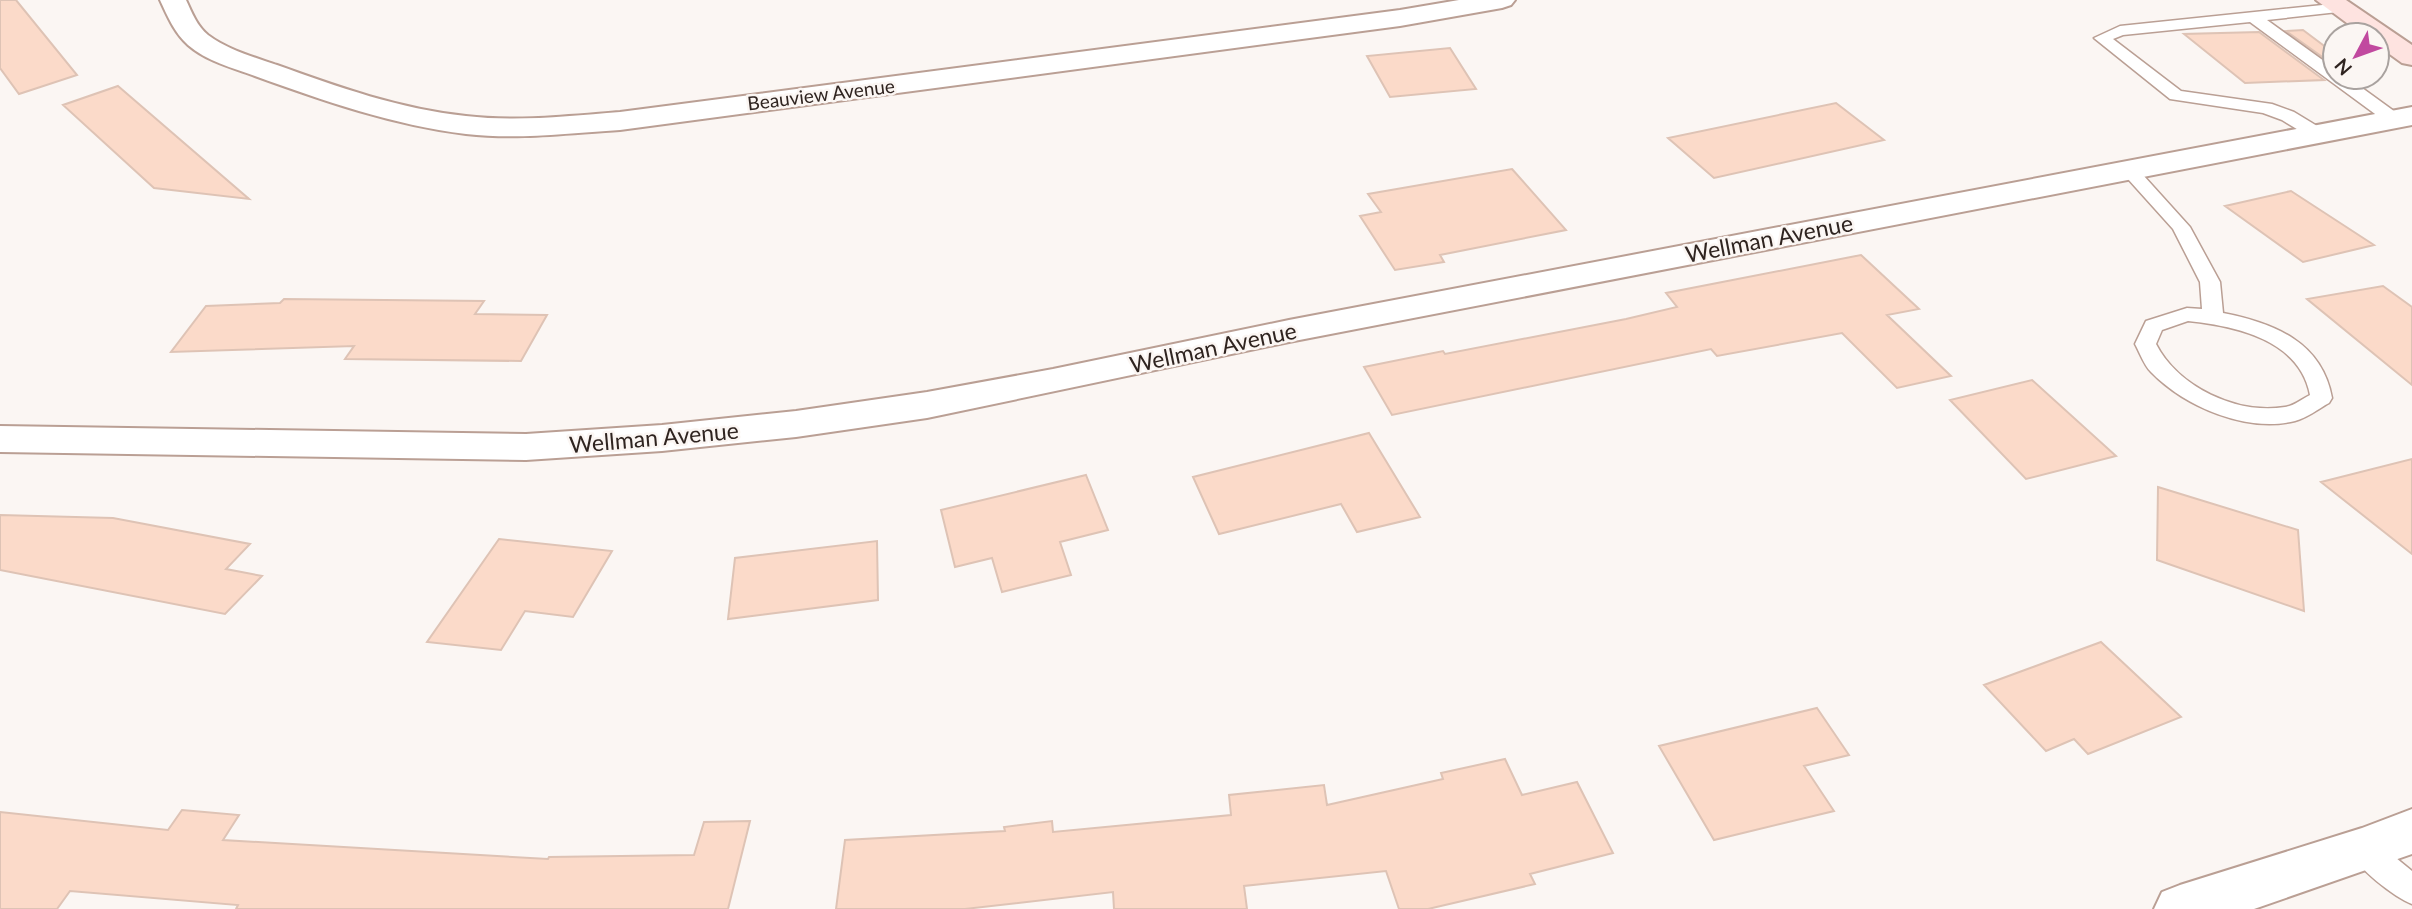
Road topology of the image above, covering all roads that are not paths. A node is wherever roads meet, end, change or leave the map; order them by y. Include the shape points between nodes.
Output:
1 (173, 0) edge
2 (1502, 0) edge
3 (2336, 4) edge
4 (2253, 17) junction
5 (2412, 57) edge
6 (2321, 67) edge
7 (2358, 91) edge
8 (2402, 117) edge
9 (2316, 133) junction
10 (2128, 169) junction
11 (2213, 316) junction
12 (0, 439) edge
13 (2412, 831) edge
14 (2364, 850) junction
15 (2412, 890) edge
16 (2180, 909) edge

1 - 2 street, Beauview Avenue via 184,25 199,41 224,55 347,100 423,118 514,128 620,121 1400,18
3 - 4 lane
3 - 5 main road
4 - 6 lane
4 - 9 lane via 2120,31 2102,38 2176,95 2266,108
7 - 8 lane
8 - 9 street, Wellman Avenue
9 - 10 street, Wellman Avenue
10 - 11 lane via 2181,228 2210,282
10 - 12 street, Wellman Avenue via 927,405 796,424 526,447
11 - 11 lane via 2251,326 2294,349 2312,366 2321,383 2321,398 2310,409 2290,416 2254,415 2204,400 2157,369 2146,352 2144,337 2150,325 2165,317
13 - 14 street
14 - 15 lane
14 - 16 street

